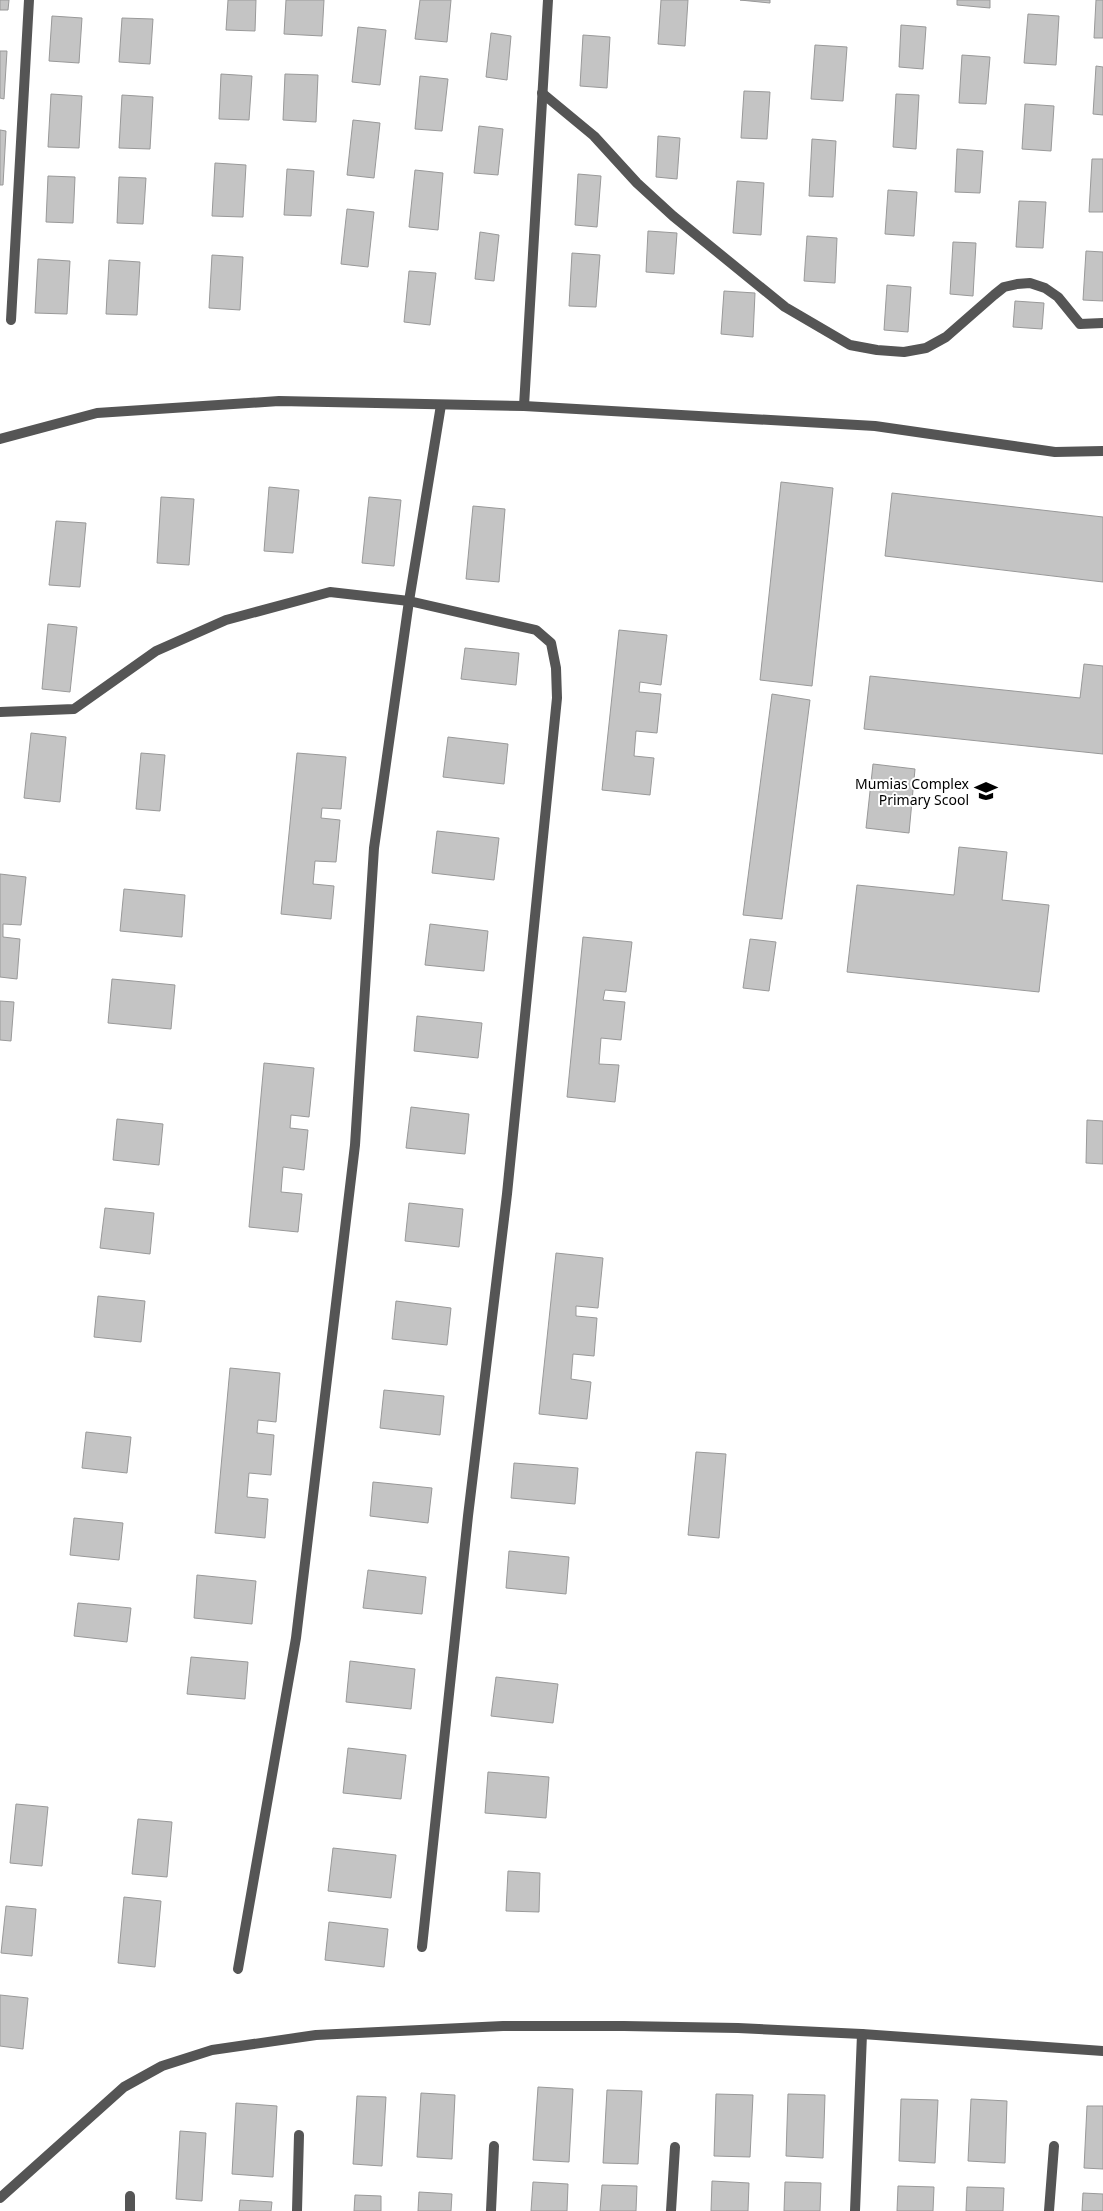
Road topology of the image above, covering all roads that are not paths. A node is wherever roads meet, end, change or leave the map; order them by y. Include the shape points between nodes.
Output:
1 (29, 0) edge
2 (548, 0) edge
3 (542, 93) junction
4 (11, 320) dead end
5 (1103, 323) edge
6 (441, 405) junction
7 (524, 406) junction
8 (0, 439) edge
9 (1103, 451) edge
10 (409, 600) junction
11 (0, 712) edge
12 (422, 1947) dead end
13 (238, 1969) dead end
14 (862, 2034) junction
15 (1103, 2051) edge
16 (299, 2135) dead end
17 (494, 2146) dead end
18 (1054, 2146) dead end
19 (675, 2147) dead end
20 (130, 2196) dead end
21 (0, 2198) edge
22 (130, 2211) edge
23 (297, 2211) edge
24 (491, 2211) edge
25 (671, 2211) edge
26 (855, 2211) edge
27 (1048, 2211) edge

1 - 4 street
2 - 3 street
3 - 5 street via 594,136 673,216 785,307 850,344 904,352 926,348 946,337 1004,287 1017,284 1030,283 1045,288 1058,297 1080,324
3 - 7 street
6 - 7 street
6 - 8 street via 278,401 97,413
6 - 10 street
7 - 9 street via 875,426 1055,452
10 - 11 street via 330,592 226,620 156,651 74,709
10 - 12 street via 536,630 551,643 557,698 507,1194 468,1516
10 - 13 street via 374,848 355,1145 316,1482 296,1638
14 - 15 street
14 - 21 street via 738,2028 503,2026 316,2035 212,2050 162,2066 124,2087
14 - 26 street
16 - 23 street
17 - 24 street
18 - 27 street
19 - 25 street
20 - 22 street

